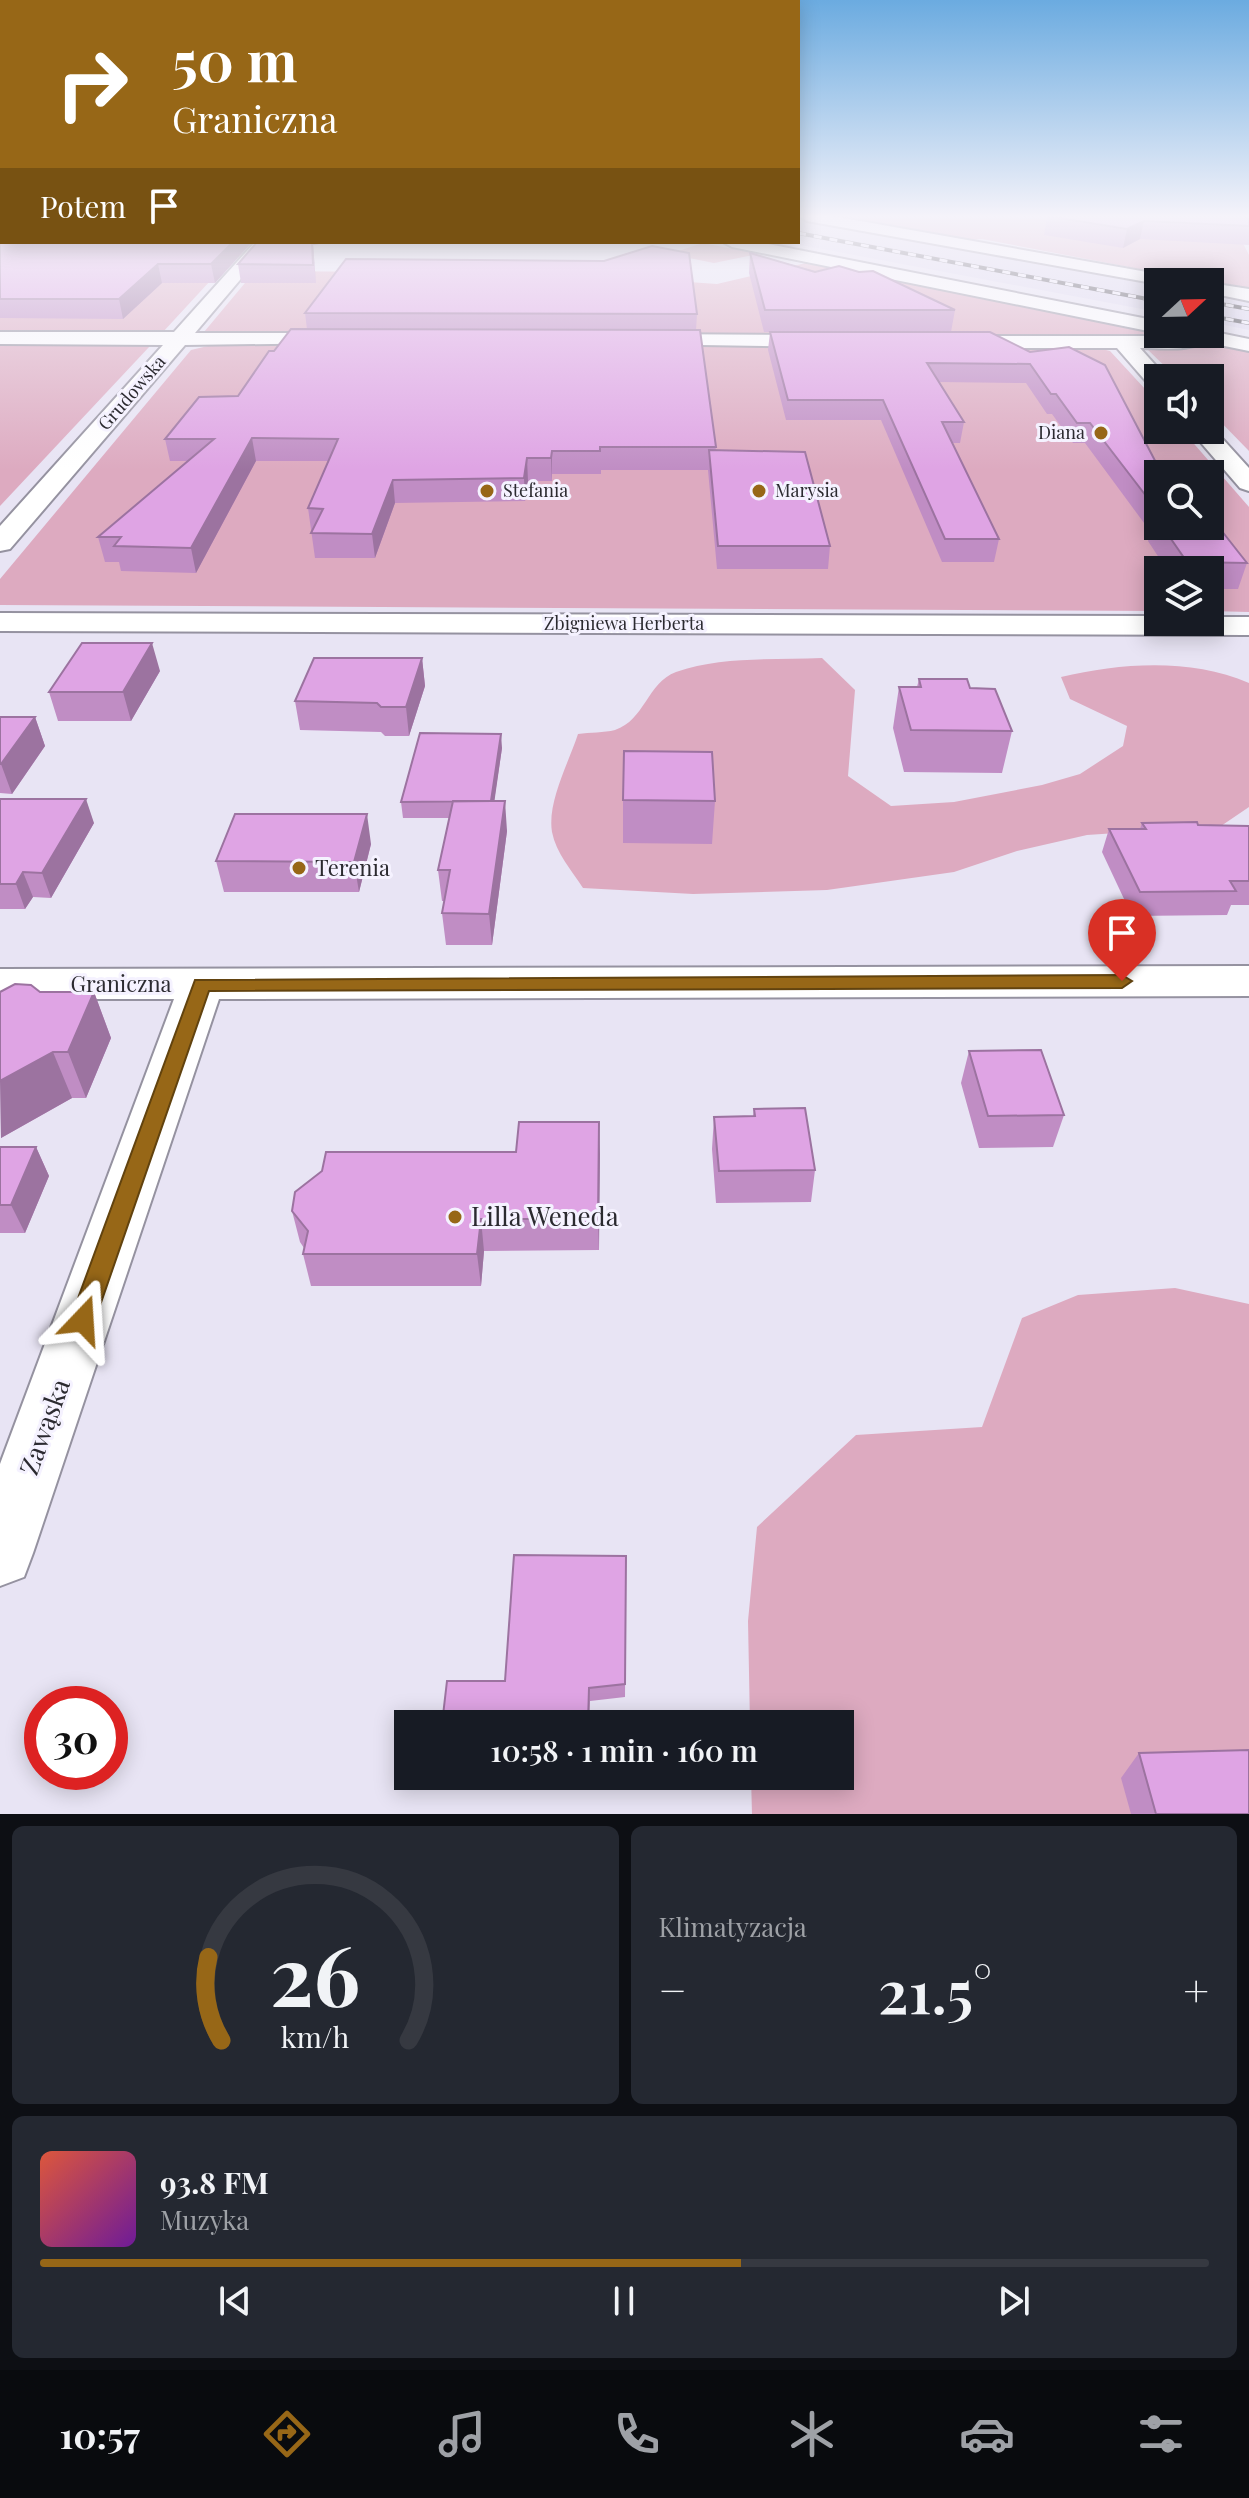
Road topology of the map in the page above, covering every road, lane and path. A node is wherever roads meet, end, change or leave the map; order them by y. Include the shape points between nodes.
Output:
1 (213, 301) edge
2 (1026, 301) edge
3 (1144, 324) edge
4 (0, 338) edge
5 (179, 339) junction
6 (355, 339) edge
7 (627, 340) edge
8 (1224, 340) edge
9 (851, 341) edge
10 (931, 342) edge
11 (1123, 342) junction
12 (1144, 342) edge
13 (1249, 345) edge
14 (1144, 365) edge
15 (1214, 444) edge
16 (1249, 483) edge
17 (0, 543) edge
18 (0, 622) edge
19 (1249, 626) edge
20 (1249, 981) edge
21 (0, 984) edge
22 (202, 984) junction
23 (0, 1553) edge

1 - 5 street, Grudowska
2 - 3 street
4 - 5 street
5 - 6 street
5 - 17 street, Grudowska
7 - 9 street
8 - 13 street
10 - 11 street
11 - 12 street
11 - 14 street
15 - 16 street
18 - 19 street, Zbigniewa Herberta
20 - 22 street, Graniczna
21 - 22 street, Graniczna
22 - 23 street, Zawąska

